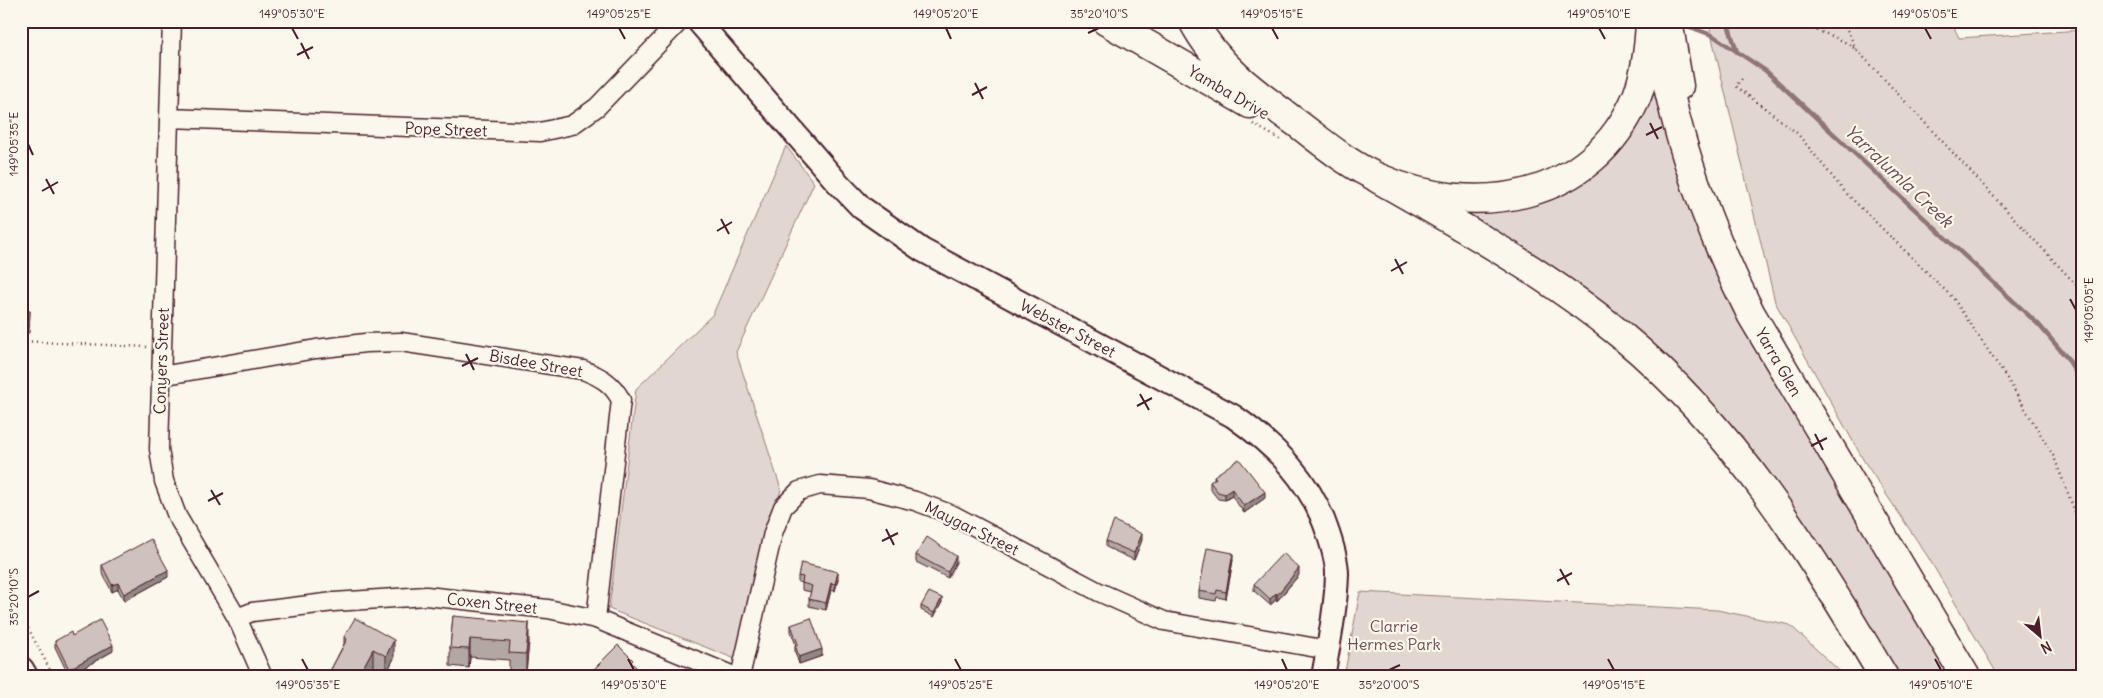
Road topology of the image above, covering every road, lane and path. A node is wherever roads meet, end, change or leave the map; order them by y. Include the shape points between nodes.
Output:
1 (172, 21) edge
2 (680, 21) edge
3 (698, 21) edge
4 (1106, 21) edge
5 (1193, 21) edge
6 (1650, 21) edge
7 (1657, 21) edge
8 (1668, 21) edge
9 (1783, 21) edge
10 (1822, 21) edge
11 (1843, 21) edge
12 (1810, 28) junction
13 (1857, 50) junction
14 (1662, 66) junction
15 (1742, 79) dead end
16 (169, 118) junction
17 (1353, 164) junction
18 (1377, 178) junction
19 (2082, 292) edge
20 (21, 341) edge
21 (162, 348) junction
22 (161, 376) junction
23 (2082, 530) edge
24 (21, 615) edge
25 (237, 618) junction
26 (596, 619) junction
27 (1328, 650) junction
28 (21, 670) edge
29 (25, 677) edge
30 (54, 677) edge
31 (263, 677) edge
32 (736, 677) edge
33 (740, 677) edge
34 (1323, 677) edge
35 (1884, 677) edge
36 (1966, 677) edge

1 - 16 street, Conyers Street
2 - 16 street, Pope Street via 597,108 572,125 540,132
3 - 27 street, Webster Street via 836,181 862,208 890,229 922,250 1233,416 1263,437 1287,460 1322,514 1331,543 1337,572
4 - 17 main road, Yamba Drive
5 - 17 main road via 1213,51 1238,78
6 - 14 main road
7 - 14 main road, Yarra Glen
8 - 14 main road
9 - 12 path
10 - 12 path
11 - 13 path
12 - 13 path via 1847,42
13 - 19 path
14 - 18 main road via 1637,94 1615,133 1593,157 1554,183 1514,196 1473,200 1432,195
14 - 36 main road, Yarra Glen via 1686,158 1712,233 1751,314
15 - 23 path via 1736,86 1797,133 1850,197 1953,298 2054,457
16 - 21 street, Conyers Street
17 - 18 main road
18 - 35 main road via 1517,260 1578,302 1621,335 1677,387 1730,445 1773,502
20 - 21 path
21 - 22 street, Conyers Street
22 - 25 street, Conyers Street via 159,449 164,481 177,516
22 - 26 street, Bisdee Street via 316,349 401,342 583,370 601,377 615,387 621,400
24 - 30 path
25 - 26 street, Coxen Street via 252,612 334,602 426,596 548,609
25 - 31 street, Conyers Street
26 - 32 street, Coxen Street
27 - 33 street, Maygar Street via 1164,621 1099,592 953,515 869,489 820,485 799,490 783,507 773,532
27 - 34 street, Webster Street
28 - 29 main road

